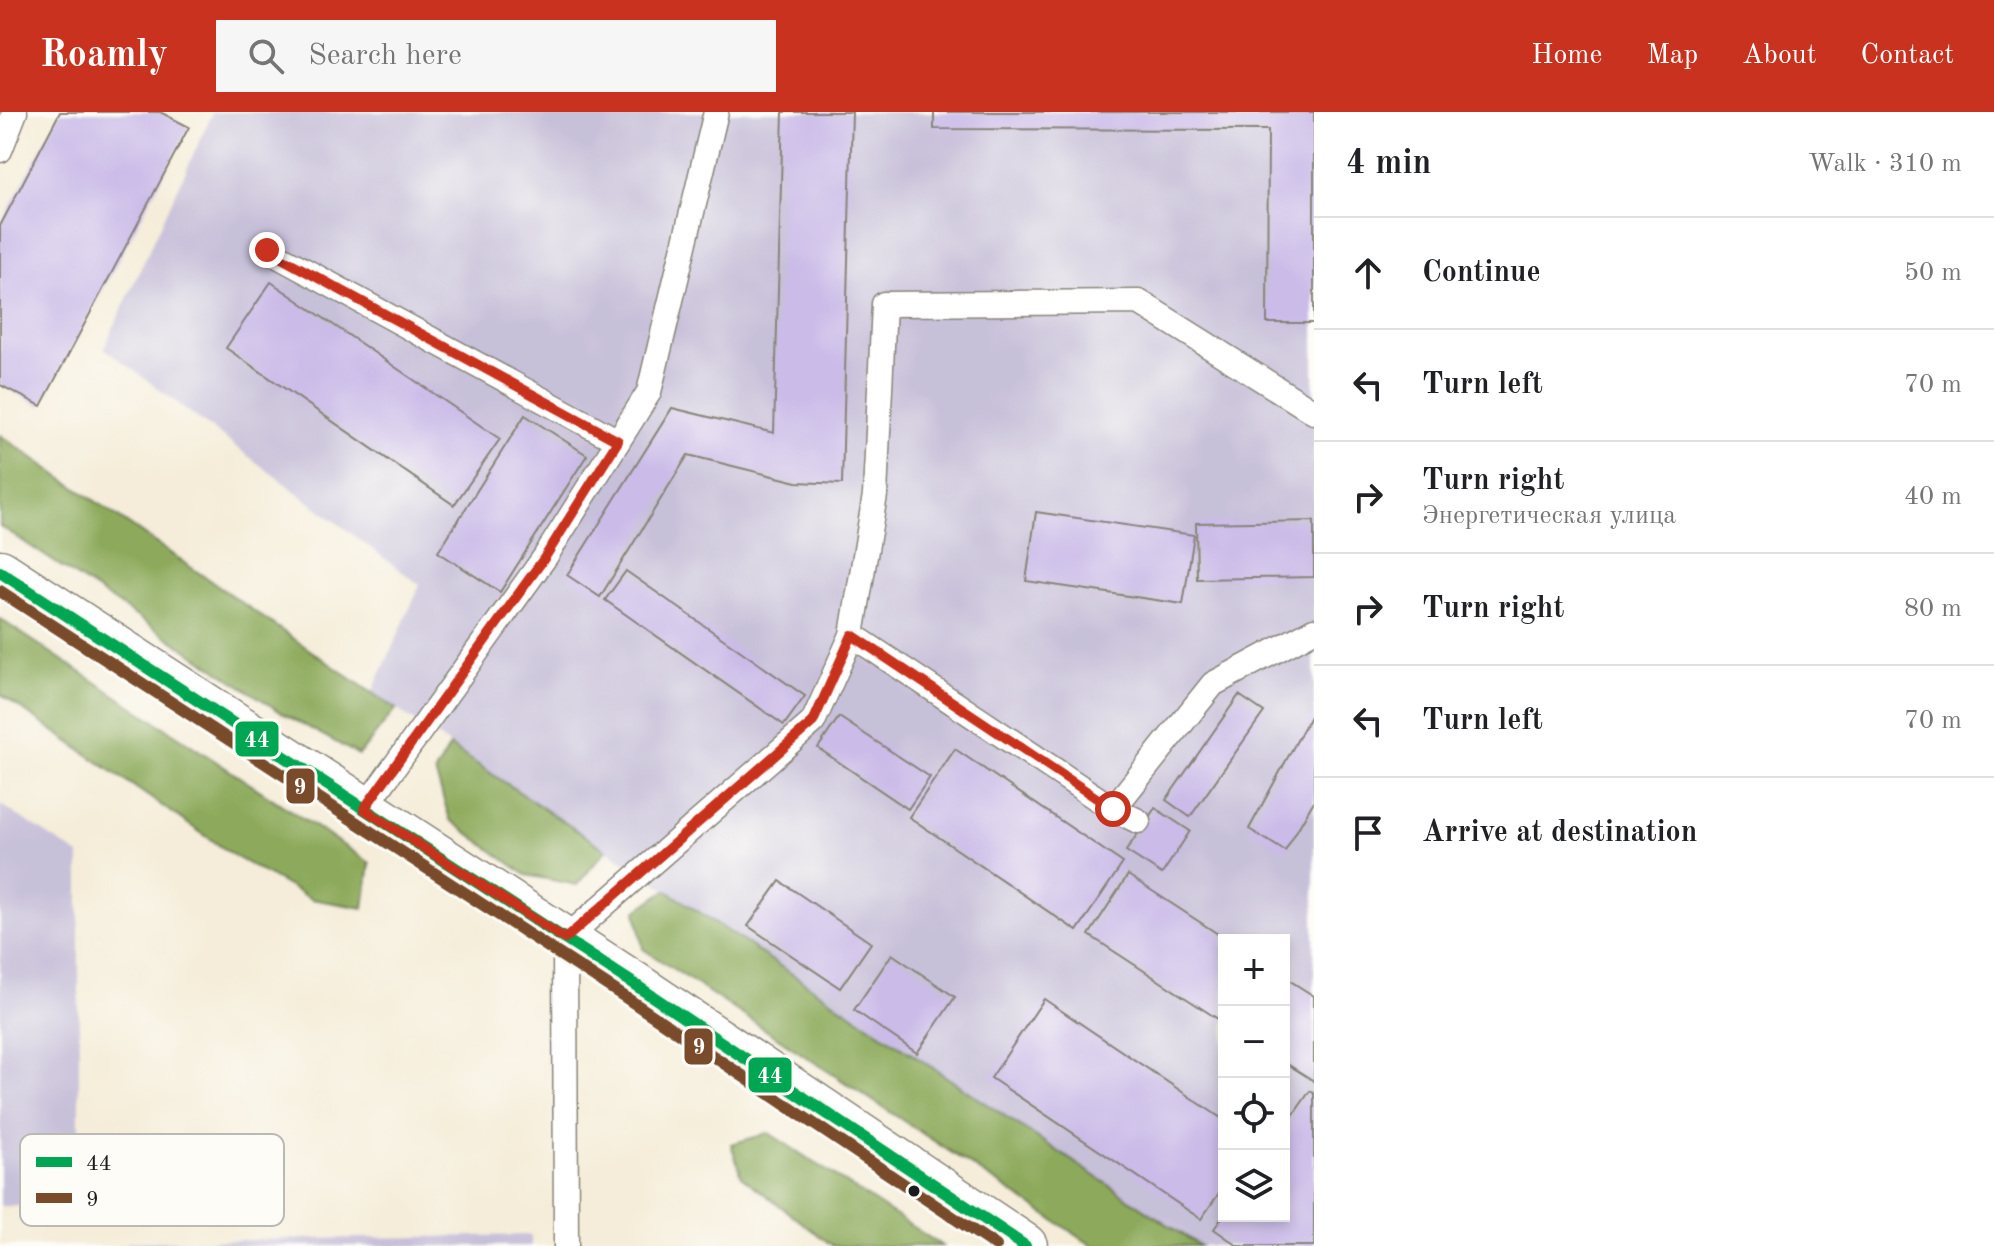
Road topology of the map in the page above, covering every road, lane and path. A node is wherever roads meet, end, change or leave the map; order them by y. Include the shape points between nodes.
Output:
1 (15, 112) edge
2 (716, 112) edge
3 (0, 150) edge
4 (267, 250) dead end
5 (1314, 412) edge
6 (618, 441) junction
7 (0, 572) edge
8 (1314, 630) edge
9 (852, 635) junction
10 (364, 809) junction
11 (1113, 809) junction
12 (1138, 821) dead end
13 (565, 939) junction
14 (566, 1246) edge
15 (1025, 1246) edge

1 - 3 lane
2 - 6 lane via 649,392
4 - 6 lane
5 - 9 lane via 1139,302 884,304 875,495
6 - 10 lane via 545,557
7 - 10 street
8 - 11 lane via 1213,684
9 - 11 lane
9 - 13 lane via 813,722
10 - 13 street
11 - 12 lane
13 - 14 lane
13 - 15 street

